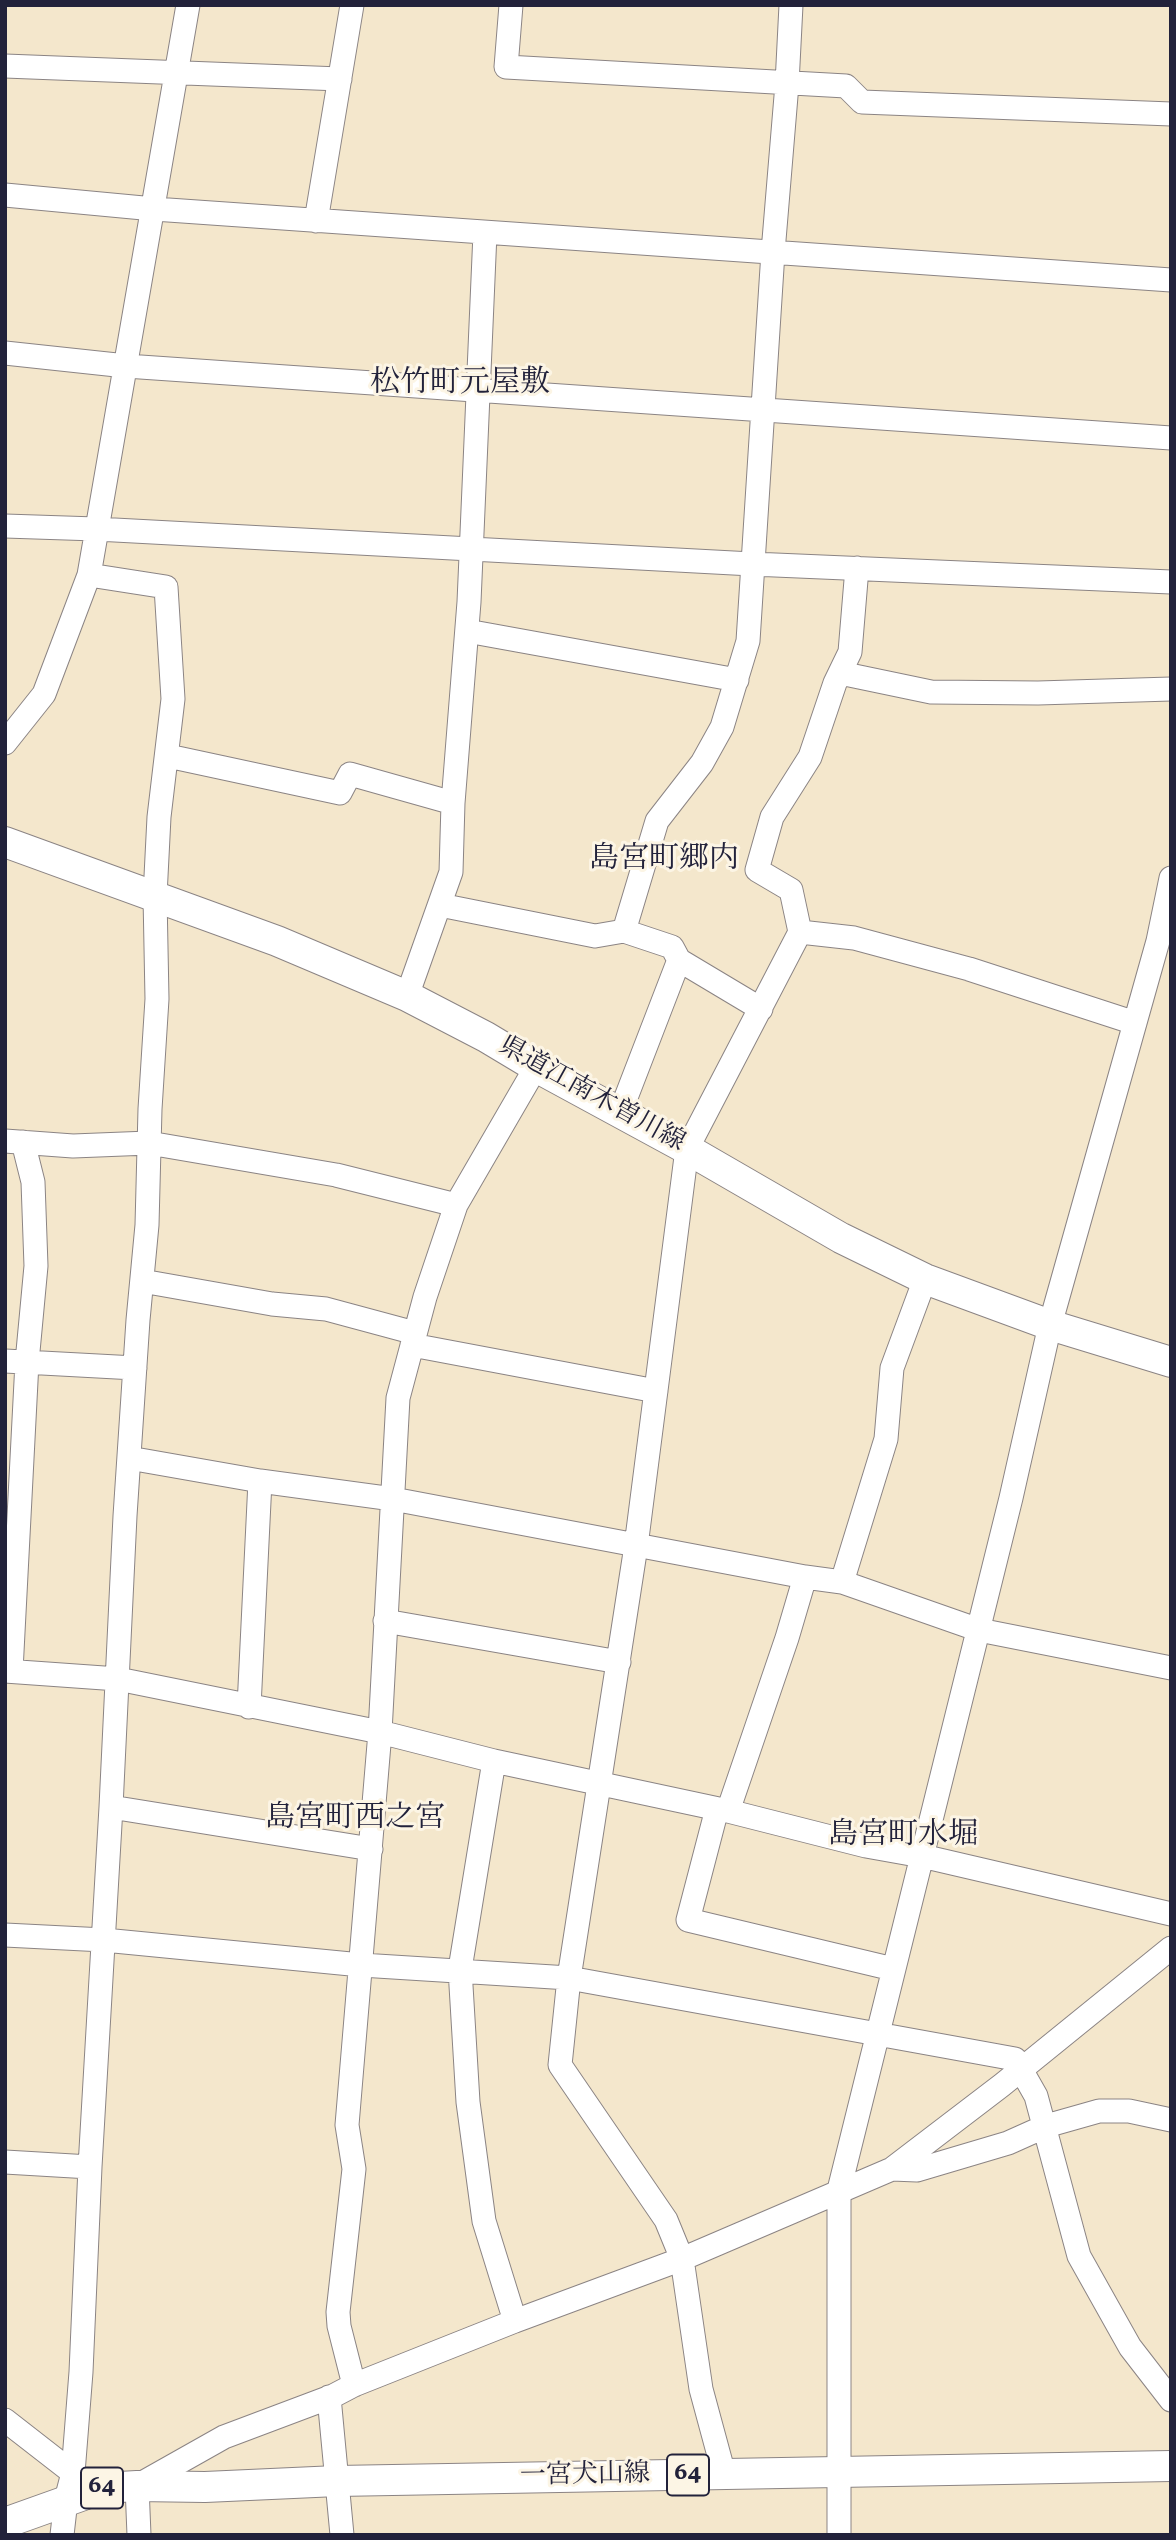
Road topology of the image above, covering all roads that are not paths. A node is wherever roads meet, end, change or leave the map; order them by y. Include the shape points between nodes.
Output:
1 (188, 5) edge
2 (352, 5) edge
3 (511, 5) edge
4 (791, 5) edge
5 (5, 66) edge
6 (176, 72) junction
7 (340, 79) junction
8 (787, 84) junction
9 (1171, 114) edge
10 (5, 195) edge
11 (154, 209) junction
12 (316, 221) junction
13 (485, 233) junction
14 (773, 252) junction
15 (1171, 280) edge
16 (5, 353) edge
17 (126, 366) junction
18 (479, 390) junction
19 (764, 408) junction
20 (1171, 438) edge
21 (5, 526) edge
22 (96, 529) junction
23 (471, 549) junction
24 (752, 564) junction
25 (857, 568) junction
26 (89, 575) junction
27 (1171, 582) edge
28 (467, 631) junction
29 (840, 673) junction
30 (737, 680) junction
31 (1171, 689) edge
32 (5, 743) edge
33 (168, 756) junction
34 (453, 803) junction
35 (5, 842) edge
36 (1171, 878) edge
37 (155, 896) junction
38 (440, 905) junction
39 (624, 931) junction
40 (800, 932) junction
41 (679, 960) junction
42 (407, 996) junction
43 (761, 1009) junction
44 (1135, 1023) junction
45 (536, 1068) junction
46 (620, 1113) junction
47 (14, 1142) edge
48 (149, 1143) junction
49 (687, 1149) junction
50 (456, 1205) junction
51 (925, 1279) junction
52 (142, 1281) junction
53 (1050, 1325) junction
54 (413, 1339) junction
55 (16, 1362) edge
56 (1171, 1362) edge
57 (135, 1368) junction
58 (656, 1391) junction
59 (129, 1458) junction
60 (260, 1481) junction
61 (393, 1499) junction
62 (636, 1546) junction
63 (805, 1577) junction
64 (842, 1582) junction
65 (386, 1621) junction
66 (979, 1630) junction
67 (619, 1662) junction
68 (1171, 1668) edge
69 (8, 1671) edge
70 (118, 1679) junction
71 (249, 1707) junction
72 (380, 1732) junction
73 (494, 1761) junction
74 (600, 1783) junction
75 (111, 1807) junction
76 (722, 1810) junction
77 (371, 1849) junction
78 (922, 1856) junction
79 (1171, 1914) edge
80 (5, 1935) edge
81 (104, 1940) junction
82 (1171, 1948) edge
83 (361, 1965) junction
84 (460, 1969) junction
85 (893, 1969) junction
86 (569, 1978) junction
87 (879, 2034) junction
88 (1021, 2070) junction
89 (1171, 2120) edge
90 (1046, 2126) junction
91 (5, 2162) edge
92 (90, 2167) junction
93 (891, 2169) junction
94 (839, 2190) junction
95 (682, 2259) junction
96 (515, 2321) junction
97 (354, 2385) junction
98 (329, 2397) junction
99 (1171, 2400) edge
100 (5, 2420) edge
101 (1171, 2466) edge
102 (838, 2473) junction
103 (724, 2474) junction
104 (337, 2481) junction
105 (69, 2486) junction
106 (137, 2486) junction
107 (5, 2523) edge
108 (62, 2535) edge
109 (139, 2535) edge
110 (342, 2535) edge
111 (839, 2535) edge

1 - 6 street
2 - 7 street
3 - 8 street via 506,67
4 - 8 street
5 - 6 street
6 - 7 street
6 - 11 street
7 - 12 street
8 - 9 street via 846,86 862,102
8 - 14 street
10 - 11 street
11 - 12 street
11 - 17 street
12 - 13 street
13 - 14 street
13 - 18 street
14 - 15 street
14 - 19 street
16 - 17 street
17 - 18 street
17 - 22 street
18 - 19 street
18 - 23 street
19 - 20 street
19 - 24 street
21 - 22 street
22 - 23 street
22 - 26 street
23 - 24 street
23 - 28 street
24 - 25 street
24 - 30 street via 748,641
25 - 27 street
25 - 29 street via 850,652
26 - 32 street via 44,694
26 - 33 street via 166,587 173,699
28 - 30 street
28 - 34 street
29 - 31 street via 931,692
29 - 40 street via 810,757 772,817 757,870 790,890
30 - 39 street via 722,727 702,763 657,821
33 - 34 street via 340,793 350,775
33 - 37 street
34 - 38 street via 451,872
35 - 37 main road, 県道江南木曽川線
36 - 44 street
37 - 42 main road, 県道江南木曽川線
37 - 48 street via 157,999
38 - 39 street via 595,936
38 - 42 street
39 - 41 street via 672,947
40 - 43 street
40 - 44 street via 854,938 969,969
41 - 43 street
41 - 46 street
42 - 45 main road, 県道江南木曽川線
43 - 49 street
44 - 53 street
45 - 46 main road, 県道江南木曽川線
45 - 50 street
46 - 49 main road, 県道江南木曽川線
47 - 48 street via 73,1146
47 - 55 street via 33,1182 36,1266
48 - 50 street via 336,1175
48 - 52 street
49 - 51 main road, 県道江南木曽川線 via 841,1238
49 - 58 street
50 - 54 street
51 - 53 main road, 県道江南木曽川線
51 - 64 street via 892,1368 886,1438
52 - 54 street via 326,1309
52 - 57 street
53 - 56 main road, 県道江南木曽川線
53 - 66 street
54 - 58 street
54 - 61 street via 398,1398
55 - 57 street
55 - 69 street
57 - 59 street
58 - 62 street
59 - 60 street
59 - 70 street
60 - 61 street
60 - 71 street
61 - 62 street
61 - 65 street
62 - 63 street
62 - 67 street
63 - 64 street
63 - 76 street via 787,1638
64 - 66 street
65 - 67 street
65 - 72 street
66 - 68 street
66 - 78 street
67 - 74 street
69 - 70 street
70 - 71 street
70 - 75 street
71 - 72 street
72 - 73 street
72 - 77 street
73 - 74 street
73 - 84 street
74 - 76 street
74 - 86 street
75 - 77 street
75 - 81 street
76 - 78 street
76 - 85 street via 688,1920
77 - 83 street
78 - 79 street
78 - 85 street
80 - 81 street
81 - 83 street
81 - 92 street
82 - 88 street
83 - 84 street
83 - 97 street via 347,2125 354,2169 338,2312
84 - 86 street
84 - 96 street via 468,2102 484,2221
85 - 87 street
86 - 87 street
86 - 95 street via 560,2064 666,2220
87 - 88 street via 1015,2059
87 - 94 street
88 - 90 street via 1037,2096
88 - 93 street
89 - 90 street via 1129,2111 1099,2111
90 - 93 street via 1008,2143 917,2170
90 - 99 street via 1079,2256 1130,2347
91 - 92 street
92 - 105 street via 81,2372
93 - 94 street
94 - 95 street
94 - 102 street
95 - 96 street
95 - 103 street via 701,2389
96 - 97 street
97 - 98 street
98 - 104 street
98 - 106 street via 224,2437
100 - 105 street
101 - 102 main road, 一宮犬山線 / 64
102 - 103 main road, 一宮犬山線 / 64
102 - 111 street
103 - 104 main road, 一宮犬山線 / 64
104 - 106 main road, 一宮犬山線 / 64
104 - 110 street
105 - 106 main road, 一宮犬山線 / 64
105 - 107 main road, 一宮犬山線 / 64
105 - 108 street
106 - 109 street

